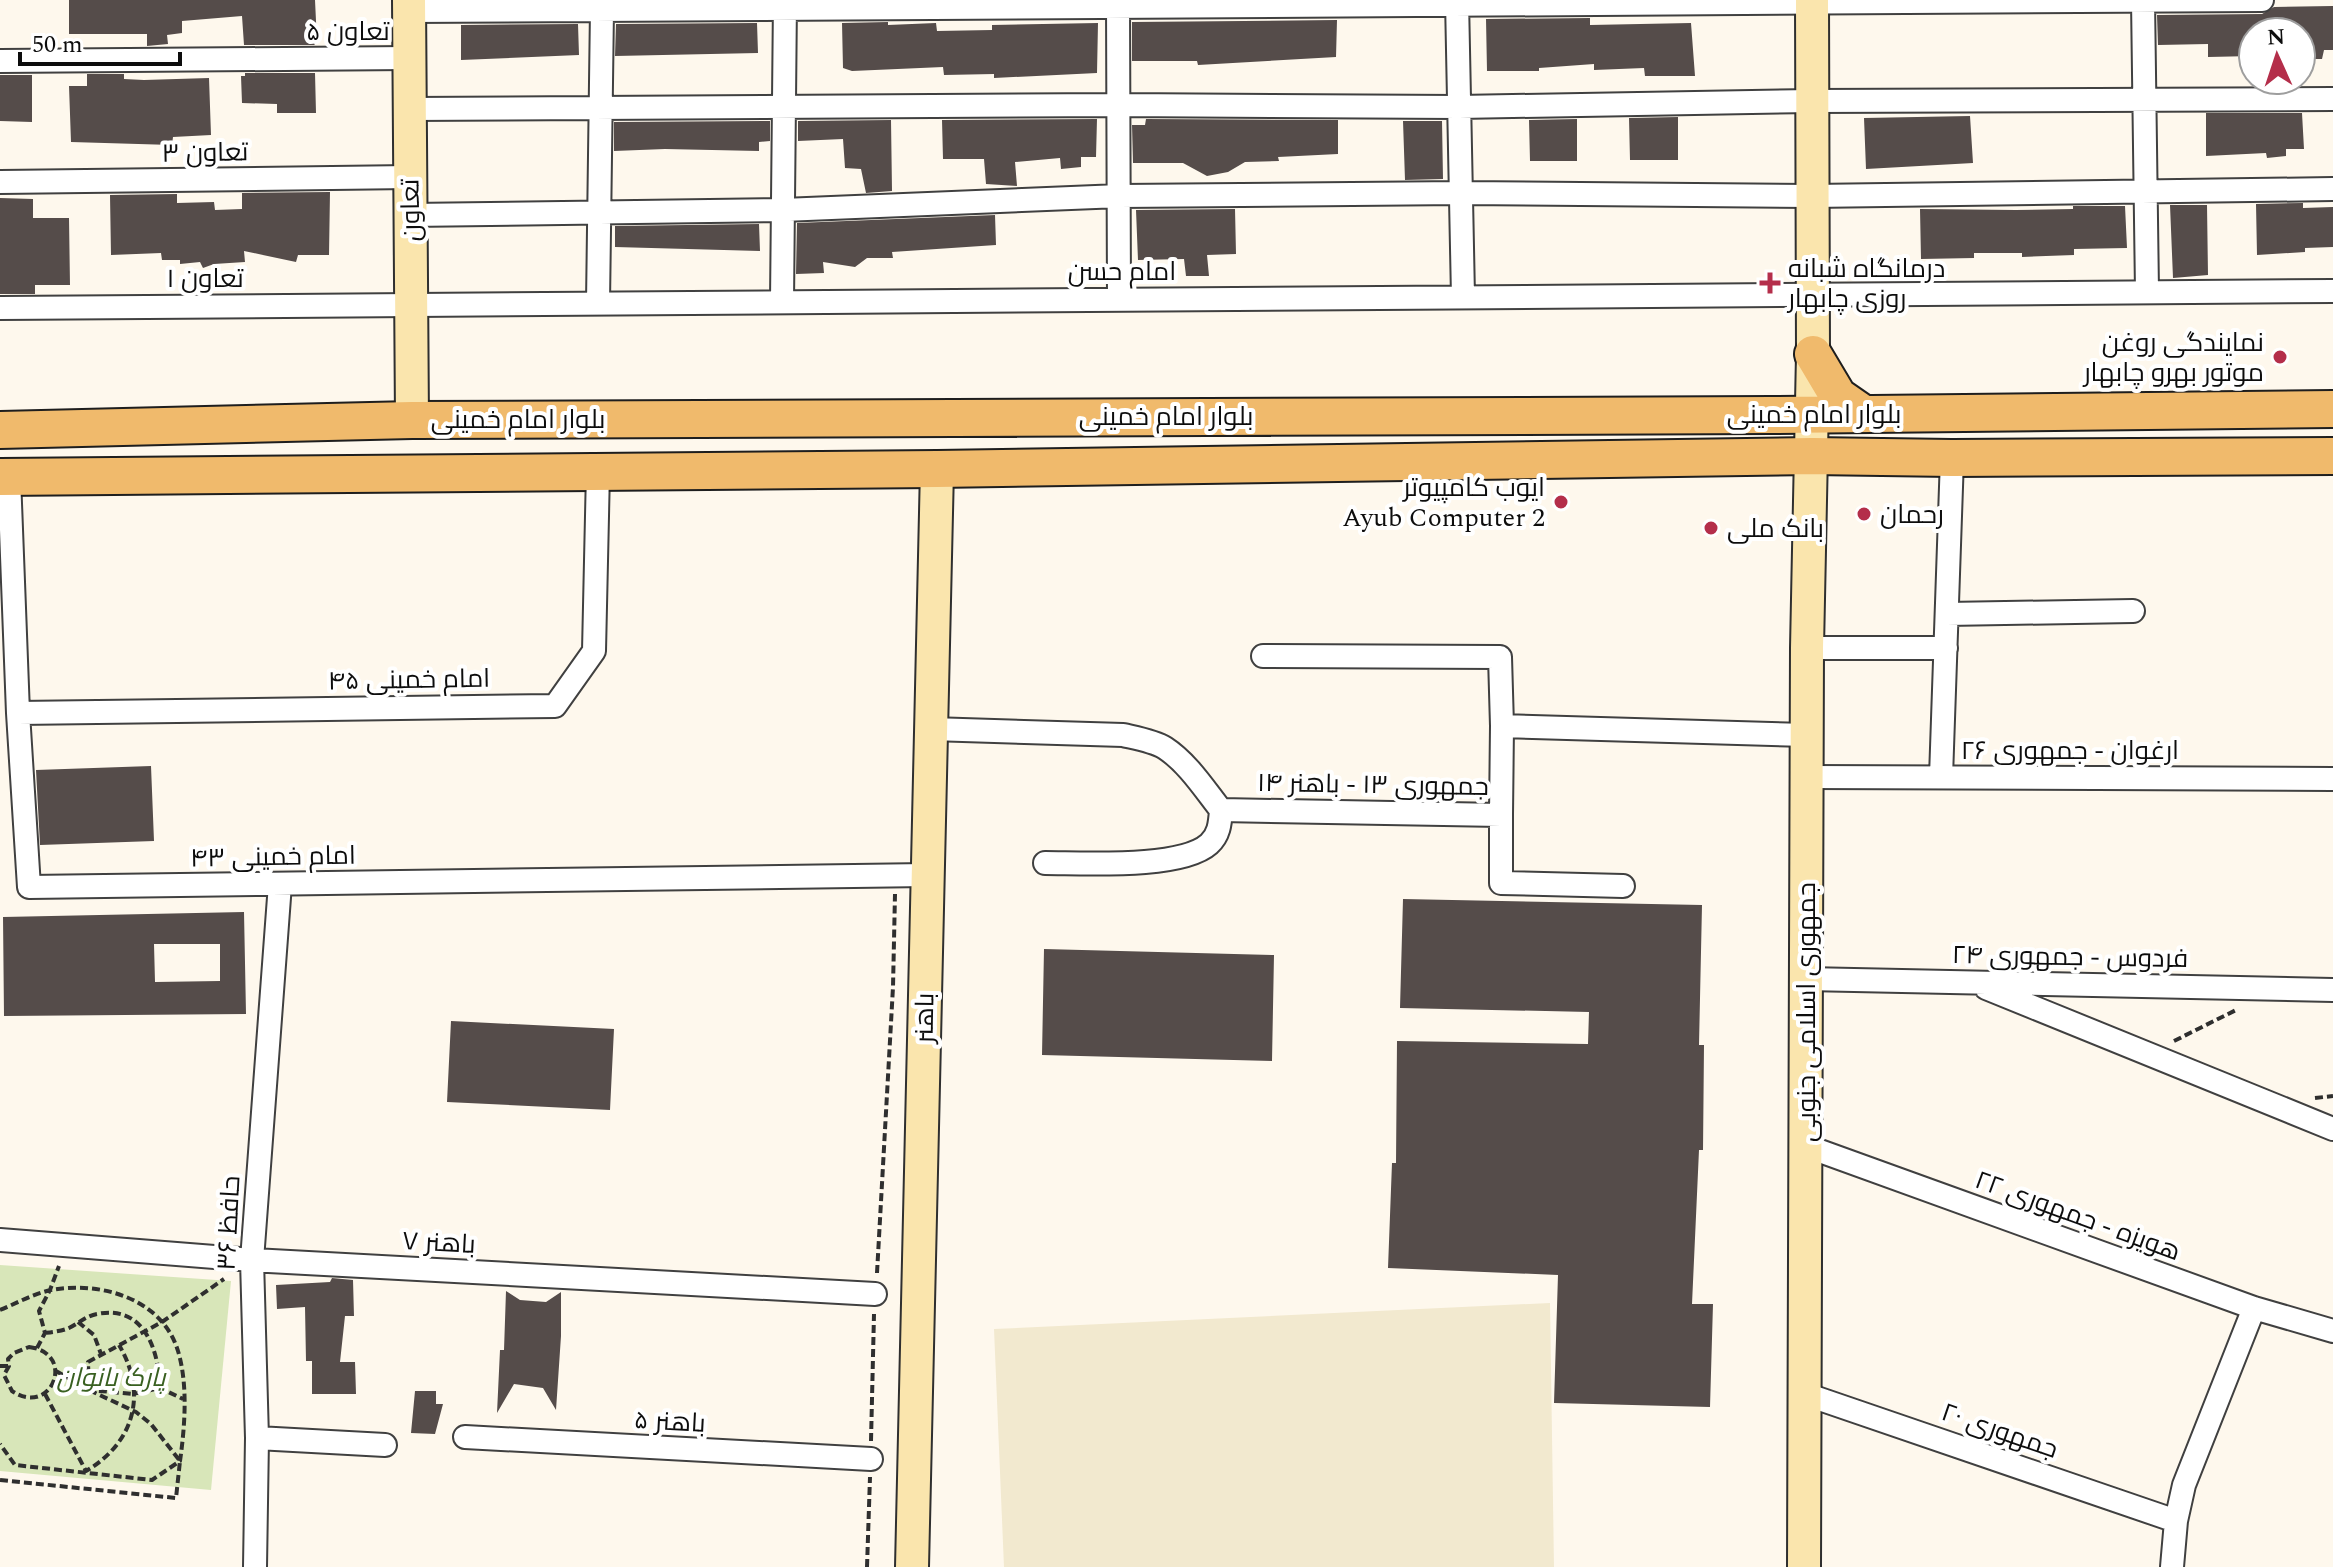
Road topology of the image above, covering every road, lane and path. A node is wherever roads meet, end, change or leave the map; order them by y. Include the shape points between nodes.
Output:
1 (2143, 0) edge
2 (2262, 0) edge
3 (1812, 1) edge
4 (1457, 2) edge
5 (1118, 3) edge
6 (664, 4) edge
7 (785, 4) edge
8 (409, 5) edge
9 (548, 5) edge
10 (602, 9) junction
11 (409, 58) junction
12 (0, 61) edge
13 (2333, 99) edge
14 (2144, 100) junction
15 (1812, 101) junction
16 (1120, 105) junction
17 (784, 107) junction
18 (1459, 107) junction
19 (601, 108) junction
20 (409, 109) junction
21 (410, 177) junction
22 (0, 182) edge
23 (2333, 189) edge
24 (2146, 191) junction
25 (1461, 193) junction
26 (1120, 196) junction
27 (1812, 196) junction
28 (783, 210) junction
29 (599, 212) junction
30 (410, 215) junction
31 (2333, 291) edge
32 (2147, 292) junction
33 (1812, 294) junction
34 (1463, 297) junction
35 (1119, 299) junction
36 (782, 302) junction
37 (598, 303) junction
38 (411, 305) junction
39 (0, 308) edge
40 (1813, 354) junction
41 (2333, 409) edge
42 (1812, 414) junction
43 (1864, 414) junction
44 (1772, 415) junction
45 (412, 420) junction
46 (0, 430) edge
47 (1812, 456) junction
48 (2333, 456) edge
49 (1952, 458) junction
50 (937, 469) junction
51 (598, 471) junction
52 (4, 477) edge
53 (2133, 611) dead end
54 (1947, 614) junction
55 (1807, 648) junction
56 (1946, 648) junction
57 (1263, 656) dead end
58 (18, 713) junction
59 (1502, 726) junction
60 (931, 729) junction
61 (1807, 735) junction
62 (1807, 777) junction
63 (1941, 777) junction
64 (2333, 779) edge
65 (1221, 810) junction
66 (1501, 815) junction
67 (1045, 863) dead end
68 (895, 875) junction
69 (927, 875) junction
70 (280, 884) junction
71 (1623, 886) dead end
72 (1806, 979) junction
73 (1971, 982) junction
74 (2333, 990) edge
75 (2244, 1007) dead end
76 (2147, 1054) junction
77 (2333, 1129) edge
78 (1806, 1146) junction
79 (0, 1240) edge
80 (66, 1245) junction
81 (252, 1260) junction
82 (50, 1290) junction
83 (875, 1294) junction
84 (2254, 1308) junction
85 (0, 1310) edge
86 (78, 1322) junction
87 (162, 1322) junction
88 (145, 1331) junction
89 (2333, 1331) edge
90 (45, 1333) junction
91 (119, 1345) junction
92 (37, 1348) junction
93 (102, 1355) junction
94 (0, 1366) edge
95 (9, 1366) junction
96 (56, 1371) junction
97 (160, 1388) junction
98 (89, 1390) junction
99 (45, 1394) junction
100 (133, 1394) junction
101 (1805, 1394) junction
102 (183, 1399) junction
103 (132, 1409) junction
104 (465, 1437) dead end
105 (257, 1438) junction
106 (0, 1444) edge
107 (385, 1445) dead end
108 (871, 1459) junction
109 (180, 1461) junction
110 (86, 1471) junction
111 (0, 1480) edge
112 (2176, 1521) junction
113 (255, 1567) edge
114 (867, 1567) edge
115 (912, 1567) edge
116 (1804, 1567) edge
117 (2172, 1567) edge

1 - 2 street
1 - 3 street
1 - 14 street
3 - 4 street
3 - 15 street, جمهوری اسلامی جنوبی
4 - 5 street
4 - 18 street
5 - 7 street
5 - 16 street
6 - 7 street
6 - 10 street
7 - 17 street
8 - 9 street
8 - 11 street, تعاون
9 - 10 street
10 - 19 street
11 - 12 street, تعاون ۵
11 - 20 street, تعاون
13 - 14 street
14 - 15 street
14 - 24 street
15 - 18 street
15 - 27 street, جمهوری اسلامی جنوبی
16 - 17 street
16 - 18 street
16 - 26 street
17 - 19 street
17 - 28 street
18 - 25 street
19 - 20 street
19 - 29 street
20 - 21 street, تعاون
21 - 22 street, تعاون ۳
21 - 30 street, تعاون
23 - 24 street
24 - 27 street
24 - 32 street
25 - 26 street
25 - 27 street
25 - 34 street
26 - 28 street
26 - 35 street
27 - 33 street, جمهوری اسلامی جنوبی
28 - 29 street
28 - 36 street
29 - 30 street
29 - 37 street
30 - 38 street, تعاون
31 - 32 street, امام حسن
32 - 33 street, امام حسن
33 - 34 street, امام حسن
33 - 40 street, جمهوری اسلامی جنوبی
34 - 35 street, امام حسن
35 - 36 street, امام حسن
36 - 37 street, امام حسن
37 - 38 street, تعاون ۱
38 - 39 street, تعاون ۱
38 - 45 street, تعاون
40 - 42 street, جمهوری اسلامی جنوبی
40 - 43 main road via 1838,396
40 - 44 main road via 1794,396
41 - 43 main road, بلوار امام خمینی
42 - 43 main road, بلوار امام خمینی
42 - 44 main road, بلوار امام خمینی
42 - 47 street, جمهوری اسلامی جنوبی
44 - 45 main road, بلوار امام خمینی
45 - 46 main road, بلوار امام خمینی
47 - 49 main road, بلوار امام خمینی
47 - 50 main road, بلوار امام خمینی
47 - 55 street, جمهوری اسلامی جنوبی
48 - 49 main road, بلوار امام خمینی
49 - 54 street
50 - 51 main road, بلوار امام خمینی
50 - 60 street, باهنر
51 - 52 main road, بلوار امام خمینی
51 - 58 street, امام خمینی ۴۵ via 594,651 555,706
52 - 58 street, امام خمینی ۴۳
53 - 54 street
54 - 56 street
55 - 56 street
55 - 61 street, جمهوری اسلامی جنوبی
56 - 63 street
57 - 59 street, جمهوری ۱۳ - باهنر ۱۴ via 1500,657
58 - 70 street, امام خمینی ۴۳ via 29,887
59 - 61 street
59 - 66 street, جمهوری ۱۳ - باهنر ۱۴
60 - 65 street, جمهوری ۱۳ - باهنر ۱۴ via 1123,735 1142,740 1164,747
60 - 69 street, باهنر
61 - 62 street, جمهوری اسلامی جنوبی
62 - 63 street, ارغوان - جمهوری ۲۶
62 - 72 street, جمهوری اسلامی جنوبی
63 - 64 street, ارغوان - جمهوری ۲۶
65 - 66 street, جمهوری ۱۳ - باهنر ۱۴
65 - 67 street via 1220,829 1193,854 1133,862
66 - 71 street via 1501,883
68 - 69 street, امام خمینی ۴۳
68 - 70 street, امام خمینی ۴۳
68 - 83 path
69 - 115 street, باهنر
70 - 81 street, حافظ ۳۶
72 - 73 street, فردوس - جمهوری ۲۴
72 - 78 street, جمهوری اسلامی جنوبی
73 - 74 street, فردوس - جمهوری ۲۴
73 - 76 street
75 - 76 path
76 - 77 street
78 - 84 street, هویزه - جمهوری ۲۲
78 - 101 street, جمهوری اسلامی جنوبی
79 - 80 street, باهنر ۷
80 - 81 street, باهنر ۷
80 - 82 path
81 - 83 street, باهنر ۷
81 - 87 path
81 - 105 street, حافظ ۳۶
82 - 85 path
82 - 87 path via 98,1288 137,1301
82 - 90 path via 39,1311
83 - 108 path
84 - 89 street, هویزه - جمهوری ۲۲
84 - 112 street via 2184,1485
86 - 88 path via 108,1313 124,1316
86 - 90 path
86 - 93 path via 94,1335
87 - 88 path
87 - 102 path via 178,1348
88 - 91 path
88 - 97 path via 159,1359
90 - 92 path
91 - 93 path
91 - 100 path via 133,1373
92 - 95 path via 14,1353
92 - 96 path via 50,1357
93 - 98 path via 88,1362
94 - 95 path
95 - 99 path via 4,1375 12,1391 28,1398
96 - 98 path
96 - 99 path
97 - 100 path
97 - 102 path
98 - 100 path
98 - 103 path
99 - 110 path
100 - 103 path
101 - 112 street, جمهوری ۲۰
101 - 116 street, جمهوری اسلامی جنوبی
102 - 109 path
103 - 109 path
103 - 110 path via 111,1452
104 - 108 street, باهنر ۵
105 - 107 street
105 - 113 street, حافظ ۳۶
106 - 110 path via 15,1465
108 - 114 path
109 - 110 path via 152,1480
109 - 111 path via 176,1498
112 - 117 street

